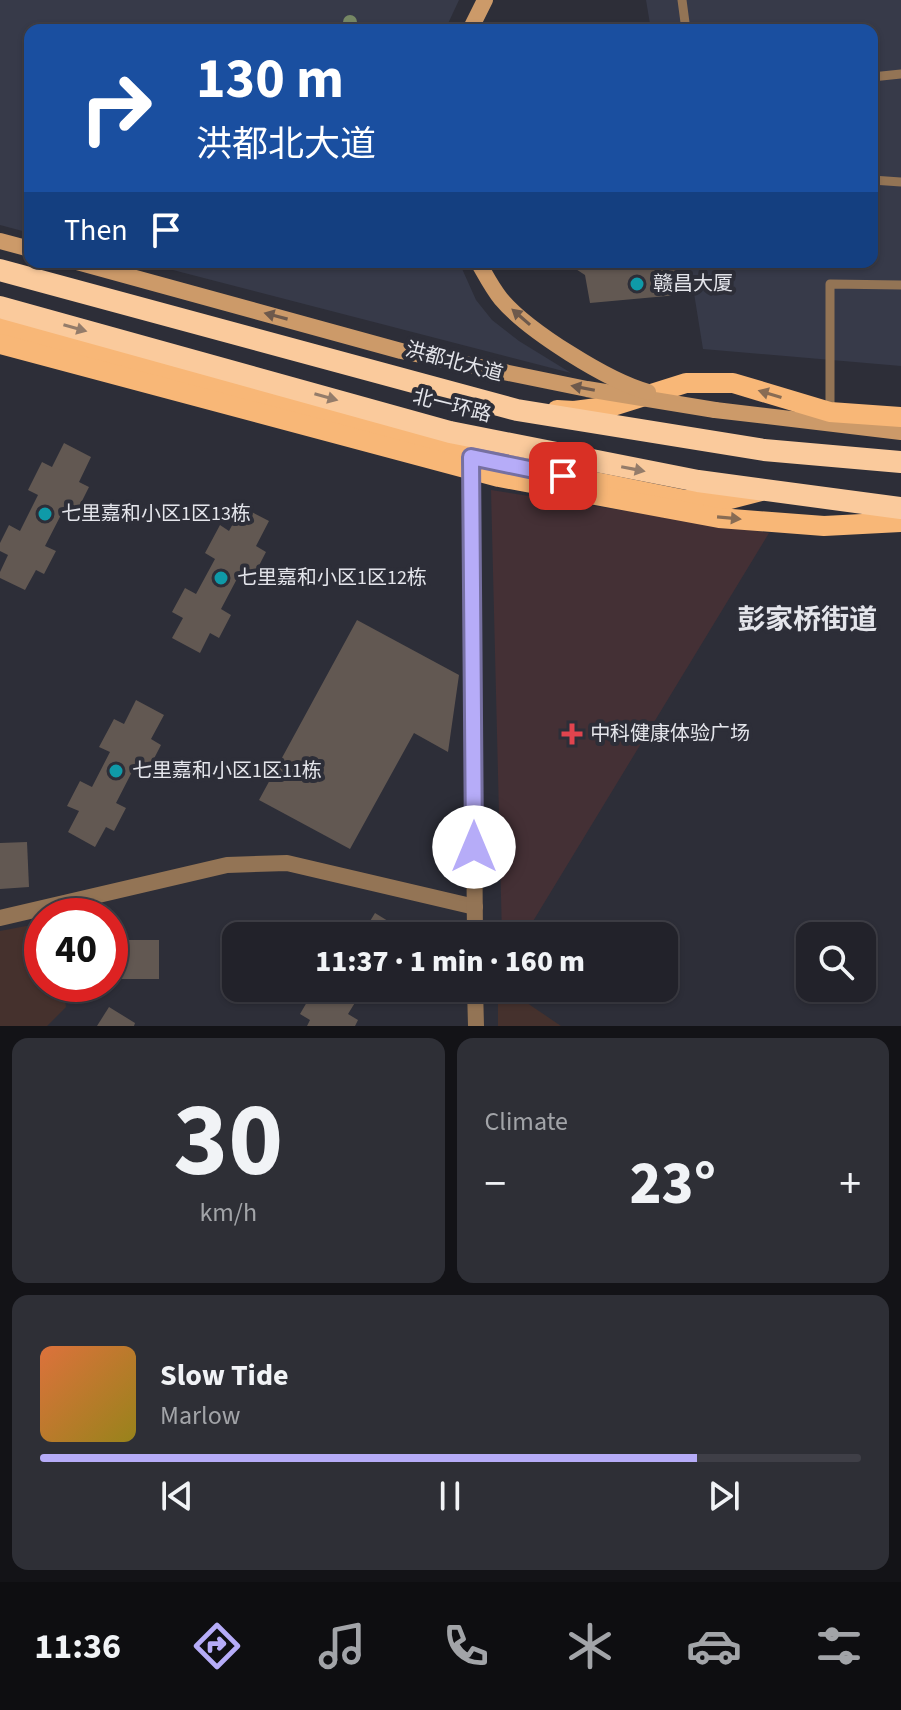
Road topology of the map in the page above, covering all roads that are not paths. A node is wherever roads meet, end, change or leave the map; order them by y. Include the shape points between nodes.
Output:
1 (485, 0) edge
2 (682, 0) edge
3 (473, 24) edge
4 (685, 24) edge
5 (901, 74) edge
6 (878, 76) edge
7 (878, 180) edge
8 (901, 182) edge
9 (0, 241) edge
10 (24, 247) edge
11 (0, 261) edge
12 (24, 268) edge
13 (25, 268) edge
14 (99, 268) edge
15 (482, 268) edge
16 (0, 270) edge
17 (901, 285) edge
18 (0, 307) edge
19 (0, 328) edge
20 (0, 344) edge
21 (715, 410) junction
22 (830, 412) junction
23 (901, 417) edge
24 (901, 432) edge
25 (471, 457) junction
26 (901, 462) edge
27 (901, 498) edge
28 (901, 508) edge
29 (901, 522) edge
30 (475, 907) junction
31 (0, 918) edge
32 (475, 922) edge
33 (475, 1002) edge
34 (476, 1026) edge

1 - 3 main road
2 - 4 lane
5 - 6 lane
7 - 8 lane
9 - 10 main road
12 -> 11 main road, 洪都北大道
22 -> 13 main road, 洪都北大道 via 733,383 686,383 587,410 535,408
21 -> 14 main road, bridge via 401,351
21 -> 15 main road, bridge via 641,390 585,363 501,300
16 - 26 highway, 北一环路 via 517,410 764,450
17 - 22 lane via 830,284
18 -> 28 highway, 北一环路, bridge via 450,432 698,481
19 - 25 main road
20 -> 29 main road, bridge via 499,477 719,518 824,526
21 - 24 main road
22 - 23 main road, 洪都北大道
25 - 27 main road via 685,500 726,500 784,487
25 - 30 street
30 - 31 street via 287,863 227,865
30 - 32 street
33 - 34 street

